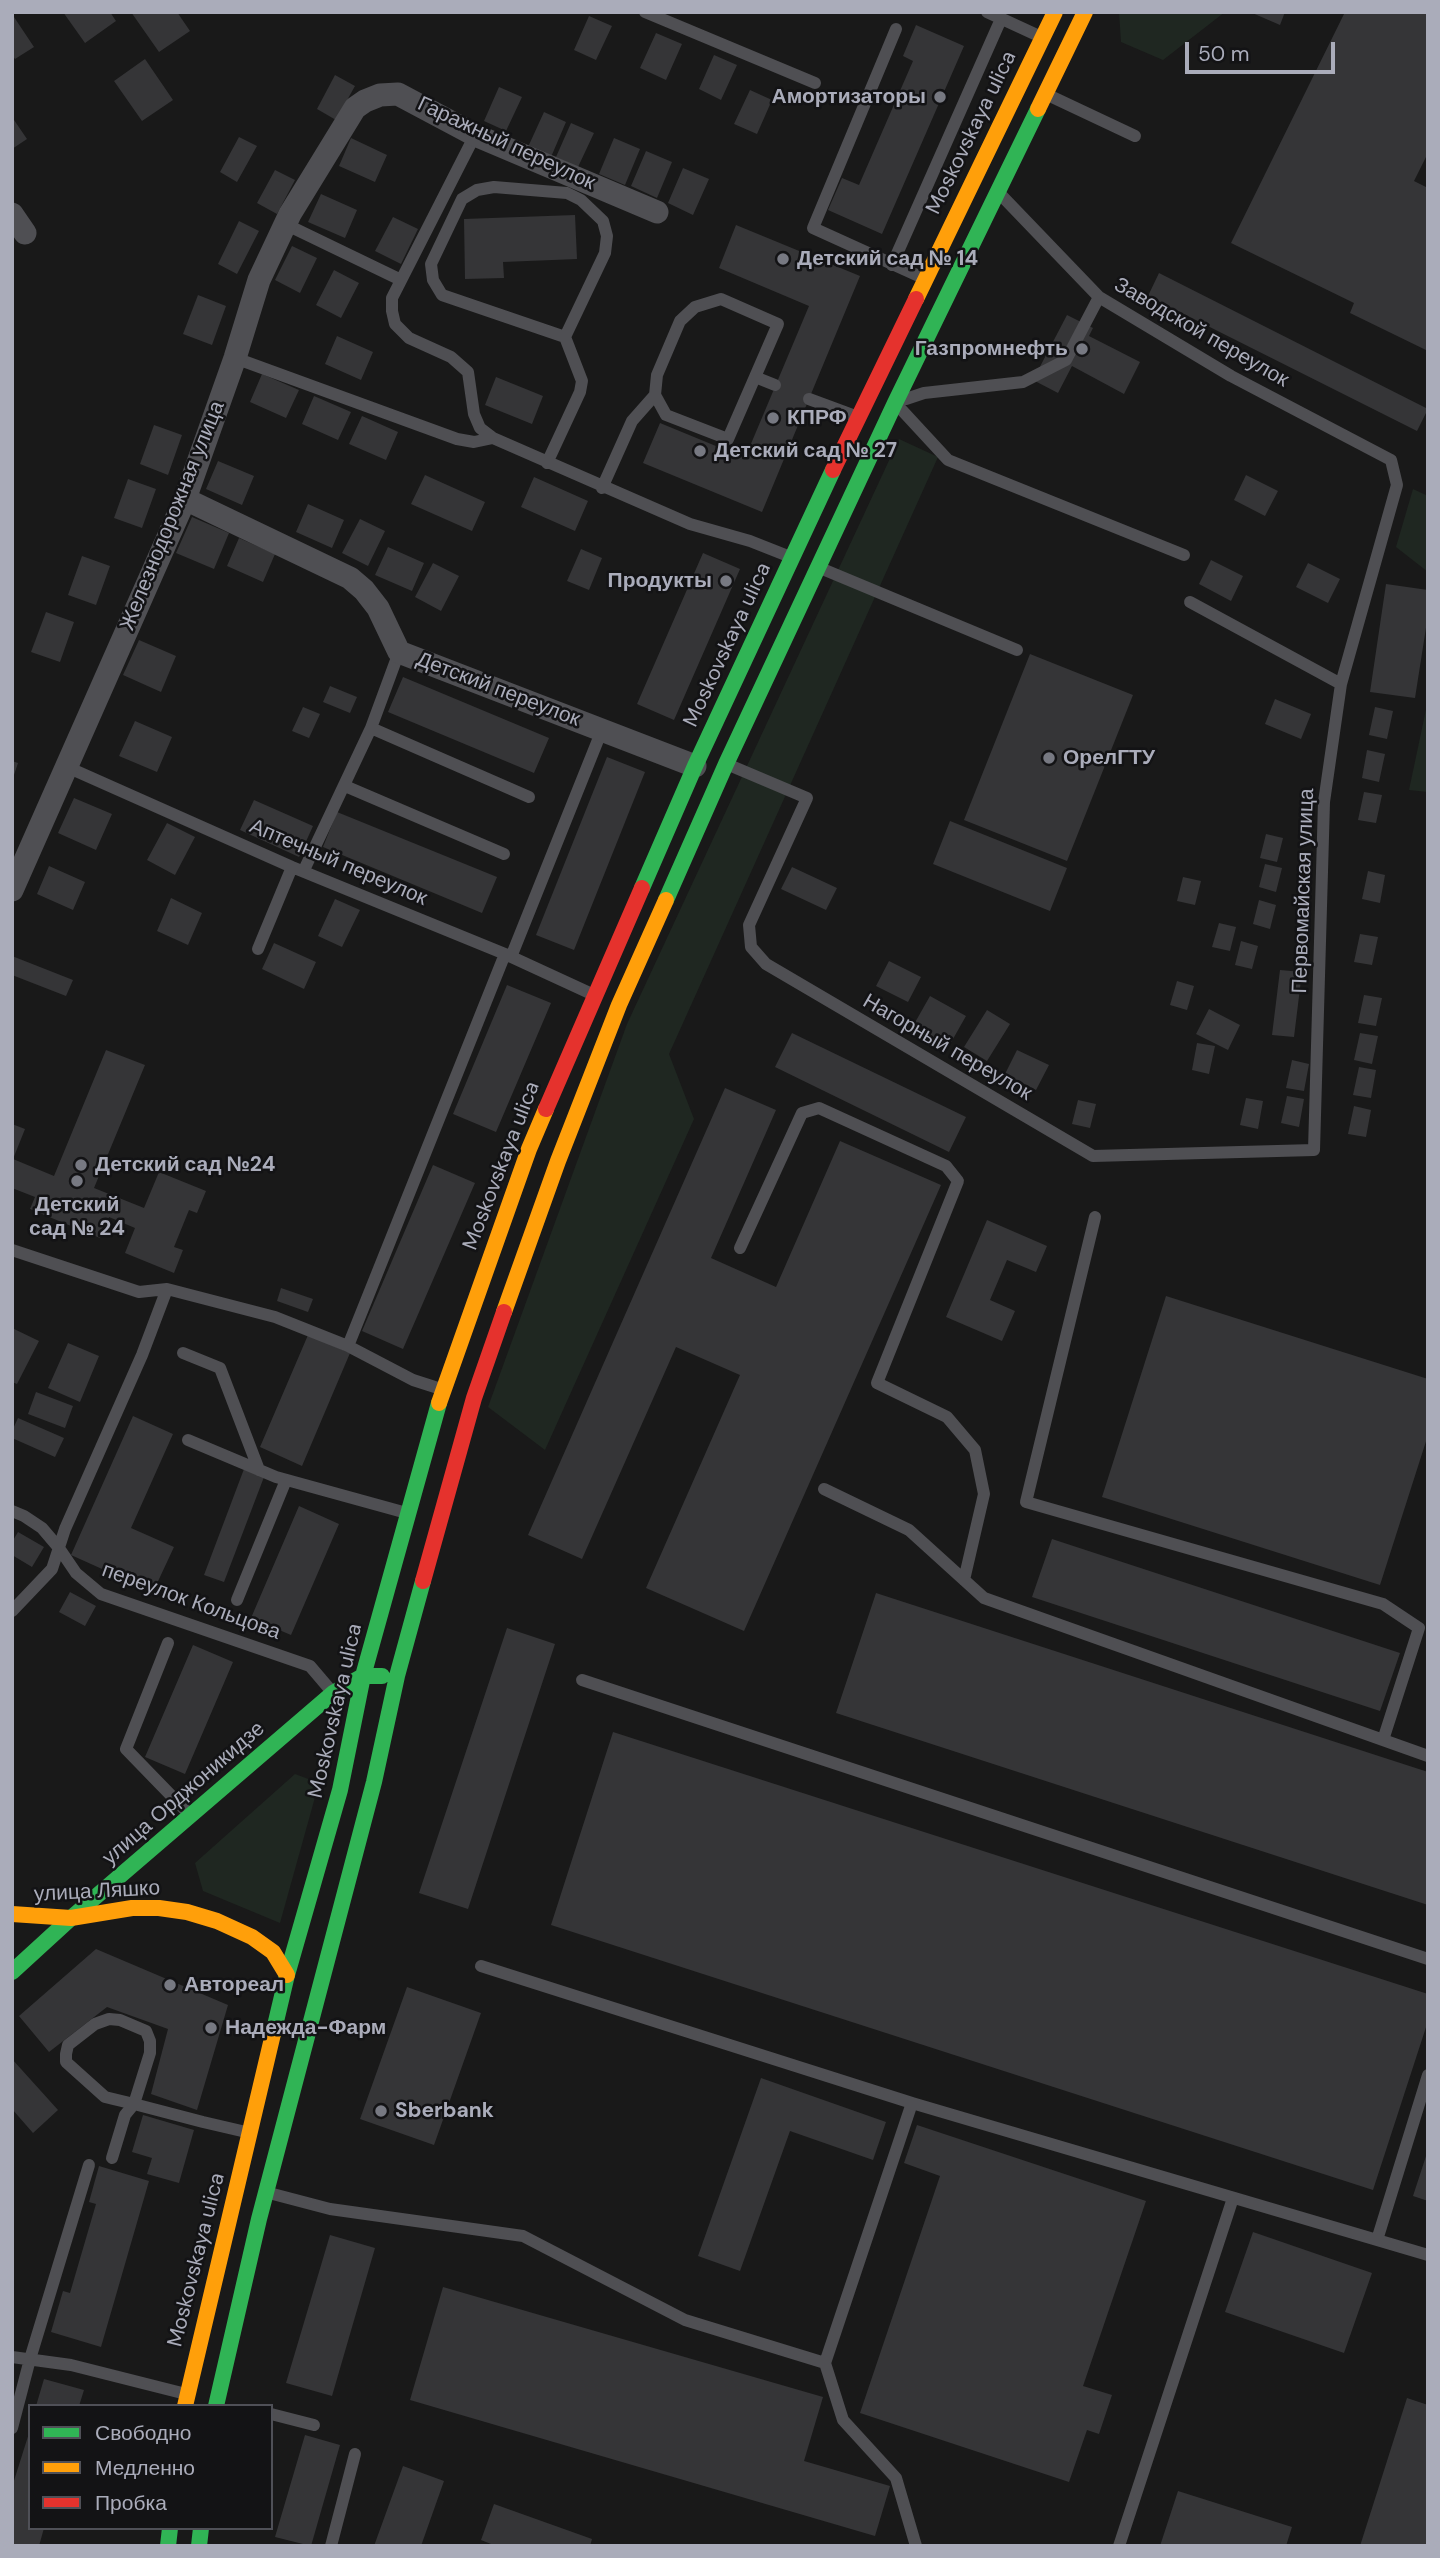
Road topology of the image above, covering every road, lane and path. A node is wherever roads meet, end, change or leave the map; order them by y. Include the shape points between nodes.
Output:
1 (645, 12) edge
2 (987, 12) edge
3 (1055, 12) edge
4 (1085, 12) edge
5 (1001, 19) junction
6 (896, 29) dead end
7 (1042, 37) junction
8 (815, 83) dead end
9 (1044, 94) junction
10 (355, 108) joint
11 (475, 135) junction
12 (1135, 136) dead end
13 (997, 191) junction
14 (657, 212) dead end
15 (285, 224) junction
16 (891, 265) junction
17 (401, 279) junction
18 (925, 279) junction
19 (1098, 297) junction
20 (565, 338) junction
21 (235, 358) junction
22 (755, 377) junction
23 (775, 385) dead end
24 (655, 396) junction
25 (808, 399) dead end
26 (895, 403) junction
27 (859, 418) junction
28 (493, 438) junction
29 (547, 463) junction
30 (1396, 485) joint
31 (602, 488) junction
32 (184, 499) junction
33 (1184, 555) dead end
34 (792, 557) junction
35 (817, 567) junction
36 (1190, 602) dead end
37 (1017, 650) dead end
38 (399, 652) junction
39 (1341, 684) junction
40 (371, 728) junction
41 (602, 730) junction
42 (726, 764) junction
43 (695, 766) junction
44 (67, 767) junction
45 (345, 786) junction
46 (529, 797) dead end
47 (504, 854) dead end
48 (298, 869) junction
49 (12, 890) edge
50 (258, 949) dead end
51 (508, 956) junction
52 (594, 995) junction
53 (1157, 1156) joint
54 (1094, 1217) dead end
55 (740, 1248) dead end
56 (12, 1250) edge
57 (167, 1289) junction
58 (348, 1346) junction
59 (184, 1353) dead end
60 (443, 1389) junction
61 (188, 1440) dead end
62 (259, 1470) junction
63 (286, 1480) junction
64 (824, 1489) dead end
65 (12, 1511) edge
66 (407, 1513) junction
67 (60, 1548) junction
68 (964, 1580) junction
69 (237, 1600) dead end
70 (12, 1611) edge
71 (168, 1643) dead end
72 (363, 1676) junction
73 (397, 1676) junction
74 (582, 1680) dead end
75 (333, 1693) junction
76 (1382, 1740) junction
77 (1428, 1756) edge
78 (192, 1816) junction
79 (12, 1914) edge
80 (71, 1918) junction
81 (1428, 1959) edge
82 (481, 1966) dead end
83 (12, 1972) edge
84 (287, 1975) junction
85 (1428, 2075) edge
86 (912, 2103) junction
87 (134, 2104) junction
88 (250, 2133) junction
89 (112, 2158) dead end
90 (89, 2165) dead end
91 (266, 2193) junction
92 (1233, 2197) junction
93 (1377, 2240) junction
94 (1428, 2255) edge
95 (12, 2357) edge
96 (30, 2359) junction
97 (825, 2363) junction
98 (186, 2400) edge
99 (221, 2402) edge
100 (273, 2415) edge
101 (314, 2425) dead end
102 (12, 2428) edge
103 (355, 2454) dead end
104 (331, 2546) edge
105 (916, 2546) edge
106 (1119, 2546) edge

1 - 8 lane
2 - 5 lane
3 - 7 main road, Moskovskaya ulica
4 - 9 main road
5 - 7 lane
5 - 16 lane
6 - 16 lane via 813,228
7 - 18 main road, Moskovskaya ulica
9 - 12 lane
9 - 13 main road
10 - 11 street, Гаражный переулок via 380,95 398,94
10 - 15 street, Железнодорожная улица
11 - 14 street, Гаражный переулок
11 - 17 lane
13 - 19 lane, Заводской переулок
13 - 26 main road
15 - 17 lane
15 - 21 street, Железнодорожная улица via 259,280
16 - 18 lane
17 - 28 lane via 392,298 395,324 409,338 451,357 468,372 474,414 480,428
18 - 27 main road, Moskovskaya ulica
19 - 26 lane via 1066,360 1023,383 924,393
19 - 30 lane, Заводской переулок via 1231,376 1391,460
20 - 20 lane via 442,295 431,264 462,199 494,187 567,193 603,221 605,253
20 - 29 lane via 582,381
21 - 28 lane via 457,439
21 - 32 street, Железнодорожная улица
22 - 23 lane
22 - 24 lane via 728,439 666,415
22 - 24 lane via 778,324 721,299 695,307 680,321 657,375
24 - 31 lane via 632,421
25 - 27 lane
26 - 33 lane via 948,460
26 - 35 main road
27 - 34 main road, Moskovskaya ulica
28 - 29 lane
29 - 31 lane
30 - 39 lane, Первомайская улица
31 - 34 lane via 690,524
32 - 38 street, Детский переулок via 350,578 378,608
32 - 44 street, Железнодорожная улица
34 - 35 main road
34 - 43 main road, Moskovskaya ulica
35 - 37 lane
35 - 42 main road
36 - 39 lane
38 - 40 lane
38 - 41 street, Детский переулок
39 - 53 lane, Первомайская улица via 1324,802 1314,1150
40 - 45 lane
40 - 46 lane
41 - 43 street, Детский переулок
41 - 51 lane
42 - 53 lane, Нагорный переулок via 807,798 749,925 751,947 766,964 1093,1156
42 - 73 main road via 619,1004 558,1161 474,1398
43 - 52 main road, Moskovskaya ulica
44 - 48 lane, Аптечный переулок
44 - 49 street, Железнодорожная улица
45 - 47 lane
45 - 48 lane
48 - 50 lane
48 - 51 lane, Аптечный переулок
51 - 52 lane, Аптечный переулок
51 - 58 lane
52 - 60 main road, Moskovskaya ulica via 529,1149
54 - 76 lane via 1026,1502 1383,1604 1419,1628
55 - 68 lane via 802,1113 819,1108 946,1166 958,1181 877,1383 947,1417 975,1450 984,1494
56 - 57 lane via 139,1292
57 - 58 lane via 275,1317
57 - 67 lane
58 - 60 lane via 413,1380
59 - 62 lane via 220,1368
60 - 66 main road, Moskovskaya ulica
61 - 62 lane
62 - 63 lane
63 - 66 lane
63 - 69 lane
64 - 68 lane via 909,1530
65 - 67 lane, переулок Кольцова via 42,1528
66 - 72 main road, Moskovskaya ulica
67 - 70 lane via 52,1569
67 - 75 lane, переулок Кольцова via 76,1573 101,1594 310,1666
68 - 76 lane via 984,1598
71 - 78 lane via 125,1749
72 - 73 main road, улица Орджоникидзе
72 - 75 main road, улица Орджоникидзе
72 - 84 main road, Moskovskaya ulica via 340,1790
73 - 91 main road via 374,1782
74 - 81 lane
75 - 78 main road, улица Орджоникидзе
76 - 77 lane
78 - 80 main road, улица Орджоникидзе
79 - 80 main road, улица Ляшко
80 - 83 main road, улица Орджоникидзе
80 - 84 main road, улица Ляшко via 132,1908 187,1912 252,1937 273,1952
82 - 86 lane
84 - 88 main road, Moskovskaya ulica
85 - 93 lane
86 - 92 lane
86 - 97 lane
87 - 87 lane via 105,2097 66,2062 68,2045 95,2024 120,2020 146,2031 150,2053
87 - 88 lane
87 - 89 lane via 125,2115
88 - 98 main road, Moskovskaya ulica
90 - 96 lane
91 - 97 lane via 330,2209 523,2236 685,2320
91 - 99 main road
92 - 93 lane
92 - 106 lane
93 - 94 lane
95 - 96 lane
96 - 98 lane via 71,2365
96 - 102 lane
97 - 105 lane via 844,2420 896,2478
100 - 101 lane
103 - 104 lane

